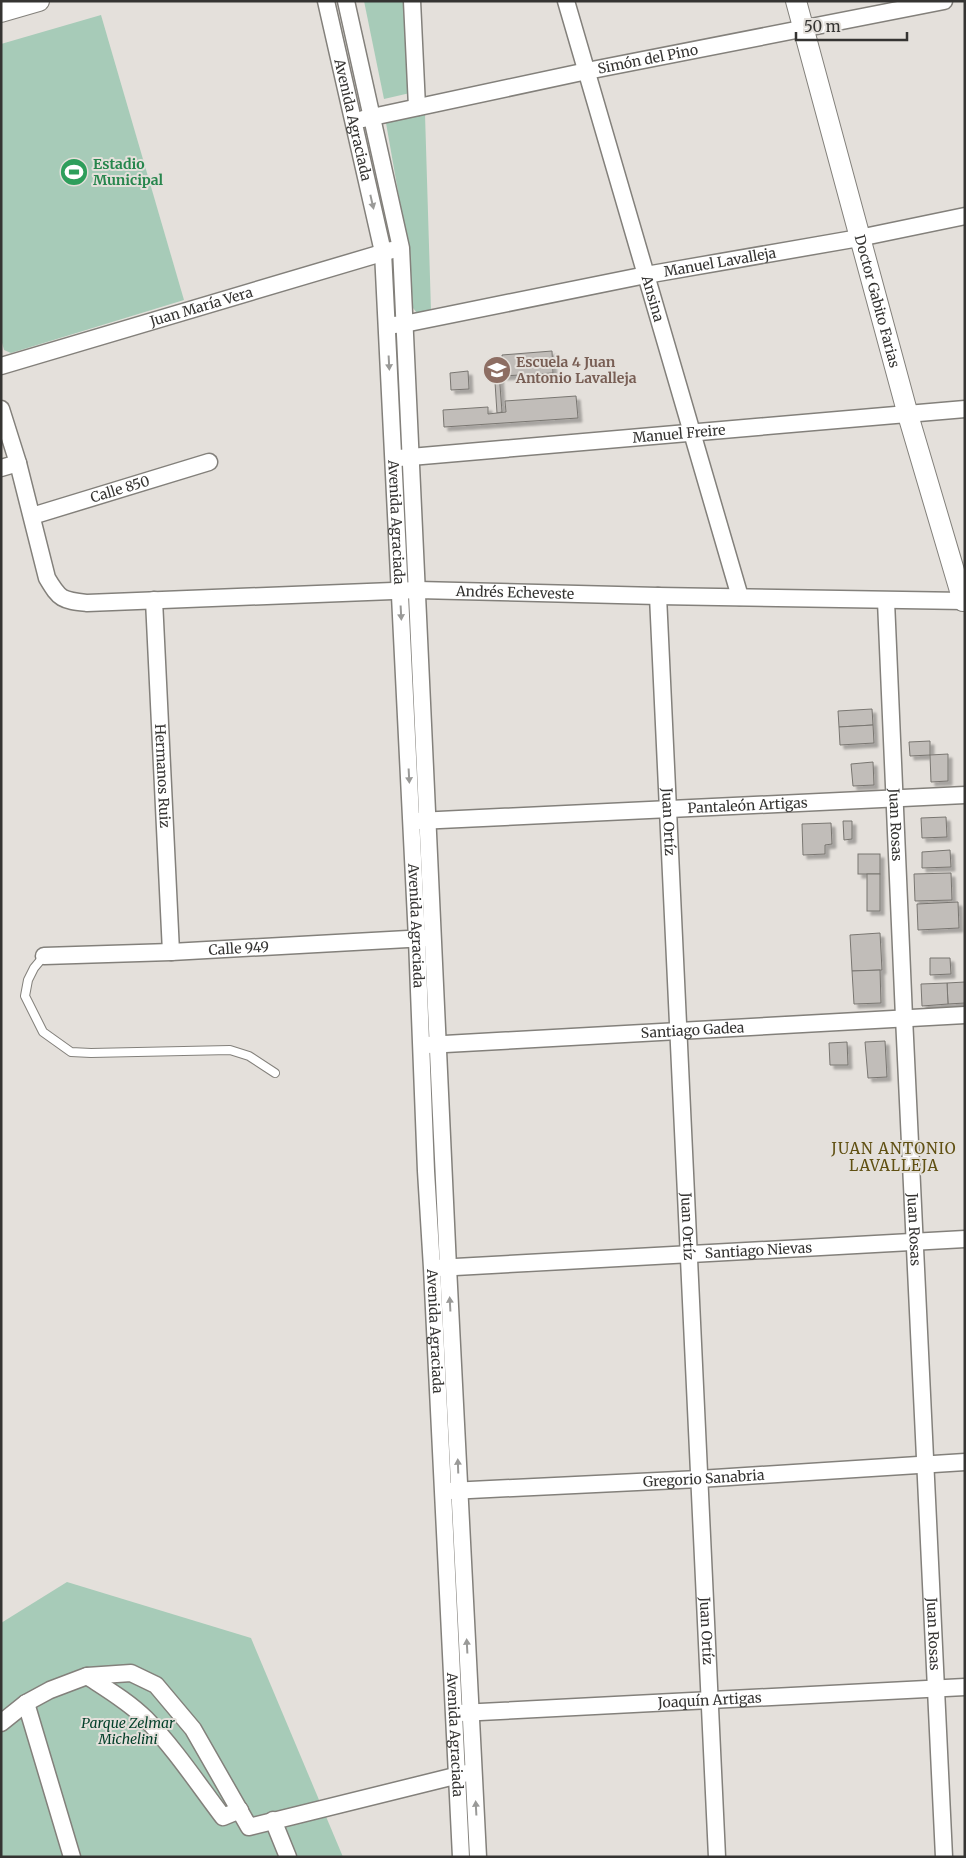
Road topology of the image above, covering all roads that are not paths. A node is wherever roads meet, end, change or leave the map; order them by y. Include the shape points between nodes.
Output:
1 (39, 1) edge
2 (326, 1) edge
3 (346, 1) edge
4 (412, 1) edge
5 (566, 1) edge
6 (796, 1) edge
7 (944, 1) edge
8 (1, 12) edge
9 (804, 29) junction
10 (587, 71) junction
11 (417, 107) junction
12 (373, 116) junction
13 (353, 121) junction
14 (965, 216) edge
15 (859, 238) junction
16 (401, 248) junction
17 (383, 252) junction
18 (646, 275) junction
19 (404, 324) junction
20 (387, 325) junction
21 (1, 366) edge
22 (1, 409) edge
23 (965, 410) edge
24 (908, 415) junction
25 (691, 433) junction
26 (410, 458) junction
27 (393, 459) junction
28 (209, 462) dead end
29 (18, 464) junction
30 (1, 468) edge
31 (32, 516) junction
32 (400, 590) junction
33 (418, 590) junction
34 (658, 596) junction
35 (740, 597) junction
36 (154, 600) junction
37 (886, 601) junction
38 (964, 601) edge
39 (965, 795) edge
40 (895, 799) junction
41 (667, 810) junction
42 (411, 821) junction
43 (428, 821) junction
44 (434, 937) junction
45 (417, 939) junction
46 (171, 952) junction
47 (44, 956) joint
48 (965, 1015) edge
49 (904, 1018) junction
50 (680, 1032) junction
51 (438, 1044) junction
52 (420, 1045) junction
53 (275, 1073) dead end
54 (965, 1239) edge
55 (915, 1241) junction
56 (689, 1254) junction
57 (440, 1268) junction
58 (965, 1462) edge
59 (926, 1464) junction
60 (699, 1480) junction
61 (451, 1491) junction
62 (87, 1676) junction
63 (965, 1687) edge
64 (936, 1688) junction
65 (711, 1701) junction
66 (26, 1703) junction
67 (463, 1713) junction
68 (1, 1723) edge
69 (474, 1771) junction
70 (457, 1775) junction
71 (240, 1810) junction
72 (273, 1820) junction
73 (72, 1857) edge
74 (288, 1857) edge
75 (461, 1857) edge
76 (478, 1857) edge
77 (717, 1857) edge
78 (944, 1857) edge

1 - 8 street
2 - 13 street, Avenida Agraciada
3 - 12 street, Avenida Agraciada
4 - 11 street
5 - 10 street, Ansina
6 - 9 street, Doctor Gabito Farias
7 - 9 street, Simón del Pino
9 - 10 street, Simón del Pino
9 - 15 street, Doctor Gabito Farias
10 - 11 street, Simón del Pino
10 - 18 street, Ansina
11 - 12 street, Simón del Pino
12 - 13 street, Simón del Pino
12 - 16 street, Avenida Agraciada
13 -> 17 street, Avenida Agraciada
14 - 15 street, Manuel Lavalleja
15 - 18 street, Manuel Lavalleja
15 - 24 street, Doctor Gabito Farias
16 - 17 street, Juan María Vera
16 - 19 street, Avenida Agraciada
17 - 20 street, Avenida Agraciada
17 - 21 street, Juan María Vera
18 - 19 street, Manuel Lavalleja
18 - 25 street, Ansina
19 - 20 street, Manuel Lavalleja
19 - 26 street, Avenida Agraciada
20 -> 27 street, Avenida Agraciada
22 - 29 street
23 - 24 street, Manuel Freire
24 - 25 street, Manuel Freire
24 - 38 street, Doctor Gabito Farias
25 - 26 street, Manuel Freire
25 - 35 street, Ansina
26 - 27 street, Manuel Freire
26 - 33 street, Avenida Agraciada
27 - 32 street, Avenida Agraciada
28 - 31 street, Calle 850
29 - 30 street
29 - 31 street
31 - 36 street, Andrés Echeveste via 47,578 64,600
32 - 33 street, Andrés Echeveste
32 - 36 street, Andrés Echeveste
32 -> 42 street, Avenida Agraciada
33 - 34 street, Andrés Echeveste
33 - 43 street, Avenida Agraciada
34 - 35 street, Andrés Echeveste
34 - 41 street, Juan Ortíz
35 - 37 street, Andrés Echeveste
36 - 46 street, Hermanos Ruiz
37 - 38 street, Andrés Echeveste
37 - 40 street, Juan Rosas
39 - 40 street, Pantaleón Artigas
40 - 41 street, Pantaleón Artigas
40 - 49 street, Juan Rosas
41 - 43 street, Pantaleón Artigas
41 - 50 street, Juan Ortíz
42 - 43 street, Pantaleón Artigas
42 - 45 street, Avenida Agraciada
43 - 44 street, Avenida Agraciada
44 - 45 street, Calle 949
44 - 51 street, Avenida Agraciada
45 - 46 street, Calle 949
45 - 52 street, Avenida Agraciada
46 - 47 street, Calle 949
47 - 53 lane via 28,980 25,996 43,1032 71,1052 230,1050 249,1056
48 - 49 street, Santiago Gadea
49 - 50 street, Santiago Gadea
49 - 55 street, Juan Rosas
50 - 51 street, Santiago Gadea
50 - 56 street, Juan Ortíz
51 - 52 street, Santiago Gadea
51 - 57 street, Avenida Agraciada
52 - 57 street, Avenida Agraciada
54 - 55 street, Santiago Nievas
55 - 56 street, Santiago Nievas
55 - 59 street, Juan Rosas
56 - 57 street, Santiago Nievas
56 - 60 street, Juan Ortíz
57 - 61 street, Avenida Agraciada
58 - 59 street, Gregorio Sanabria
59 - 60 street, Gregorio Sanabria
59 - 64 street, Juan Rosas
60 - 61 street, Gregorio Sanabria
60 - 65 street, Juan Ortíz
61 - 67 street, Avenida Agraciada
62 - 66 street
62 - 71 street via 146,1718 223,1817
62 - 71 street via 131,1673 156,1686 193,1729
63 - 64 street, Joaquín Artigas
64 - 65 street, Joaquín Artigas
64 - 78 street, Juan Rosas
65 - 67 street, Joaquín Artigas
65 - 77 street, Juan Ortíz
66 - 68 street
66 - 73 street
67 - 69 street, Avenida Agraciada
67 - 70 street, Avenida Agraciada
69 - 70 street
76 -> 69 street, Avenida Agraciada
70 - 72 street
70 - 75 street, Avenida Agraciada
71 - 72 street via 249,1827
72 - 74 street

